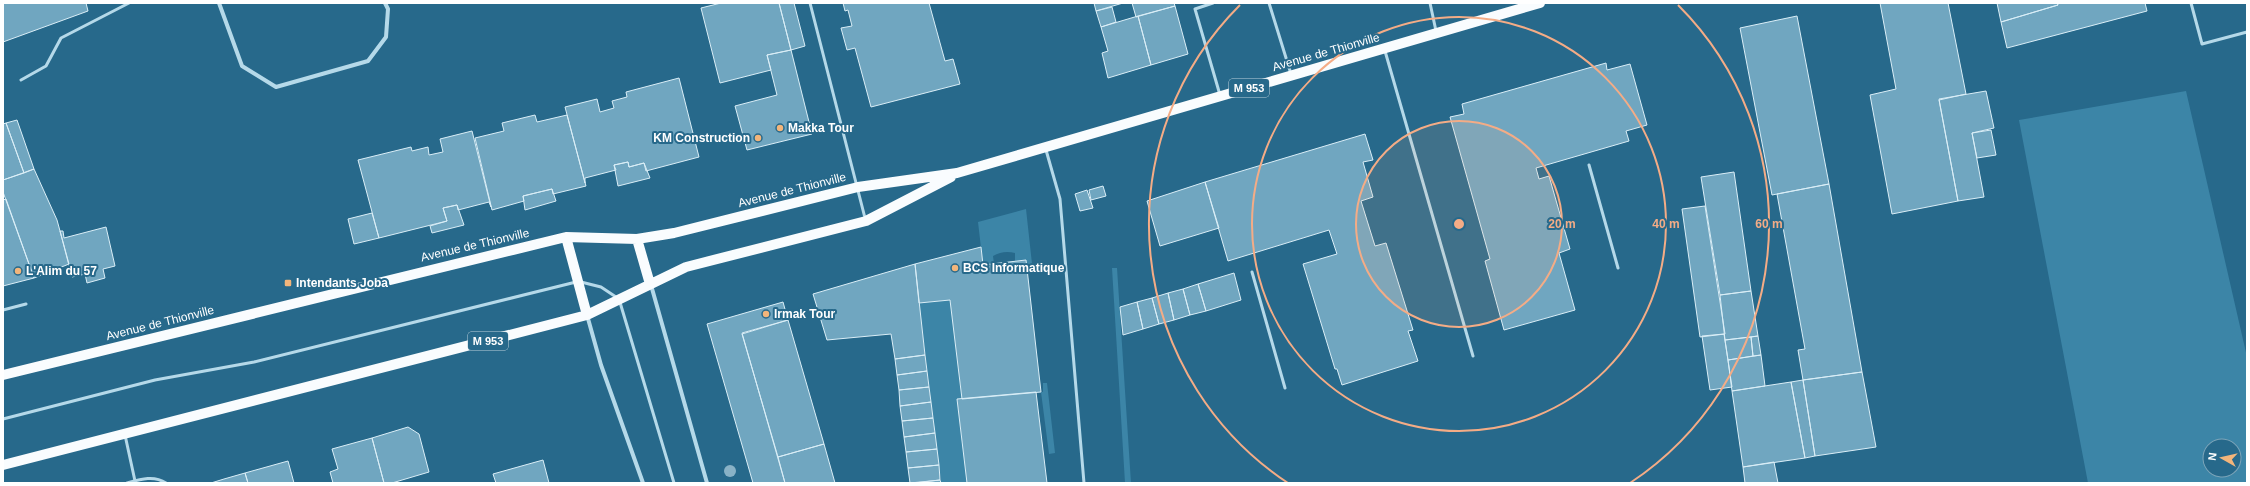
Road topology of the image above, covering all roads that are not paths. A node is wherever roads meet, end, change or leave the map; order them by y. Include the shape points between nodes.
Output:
1 (129, 3) edge
2 (219, 3) edge
3 (385, 3) edge
4 (810, 3) edge
5 (1213, 3) edge
6 (1269, 3) edge
7 (1430, 3) edge
8 (1540, 3) edge
9 (2191, 3) edge
10 (2247, 32) edge
11 (1436, 33) junction
12 (1384, 49) junction
13 (1291, 76) junction
14 (21, 80) dead end
15 (1220, 97) junction
16 (1046, 148) junction
17 (1588, 165) dead end
18 (957, 174) junction
19 (858, 187) junction
20 (866, 220) junction
21 (566, 237) junction
22 (637, 239) junction
23 (1618, 268) dead end
24 (1252, 272) dead end
25 (578, 282) junction
26 (650, 284) junction
27 (619, 299) junction
28 (26, 304) dead end
29 (3, 310) edge
30 (587, 315) junction
31 (1474, 356) dead end
32 (3, 375) edge
33 (1285, 388) dead end
34 (3, 419) edge
35 (125, 435) junction
36 (3, 465) edge
37 (135, 481) junction
38 (127, 483) edge
39 (166, 483) edge
40 (643, 483) edge
41 (674, 483) edge
42 (707, 483) edge
43 (1084, 483) edge

1 - 14 lane via 61,38 46,66
2 - 3 street via 242,66 276,86 368,61 386,37 388,9
4 - 19 lane
5 - 15 lane via 1195,9
6 - 13 lane
7 - 11 lane
8 - 11 main road, Avenue de Thionville / M 953
9 - 10 lane via 2202,44
11 - 12 main road, Avenue de Thionville / M 953
12 - 13 main road, Avenue de Thionville / M 953
12 - 31 lane
13 - 15 main road, Avenue de Thionville / M 953
15 - 16 main road, Avenue de Thionville / M 953
16 - 18 main road, Avenue de Thionville / M 953
16 - 43 lane via 1060,199
17 - 23 lane
18 - 19 main road, Avenue de Thionville / M 953
18 - 20 main road, Avenue de Thionville / M 953
19 - 20 lane
19 - 22 main road, Avenue de Thionville / M 953 via 681,231
20 - 26 main road, Avenue de Thionville / M 953 via 686,267
21 - 22 main road, Avenue de Thionville / M 953
21 - 25 main road
21 - 32 main road, Avenue de Thionville / M 953
22 - 26 main road
24 - 33 lane
25 - 27 lane via 601,287
25 - 30 main road
25 - 34 lane via 254,362 154,380
26 - 27 main road, Avenue de Thionville / M 953
26 - 42 street
27 - 30 main road, Avenue de Thionville / M 953
27 - 41 lane
28 - 29 lane
30 - 35 main road, Avenue de Thionville / M 953
30 - 40 street via 601,365
35 - 36 main road, Avenue de Thionville / M 953
35 - 37 lane
37 - 38 lane
37 - 39 lane via 146,478 160,479

